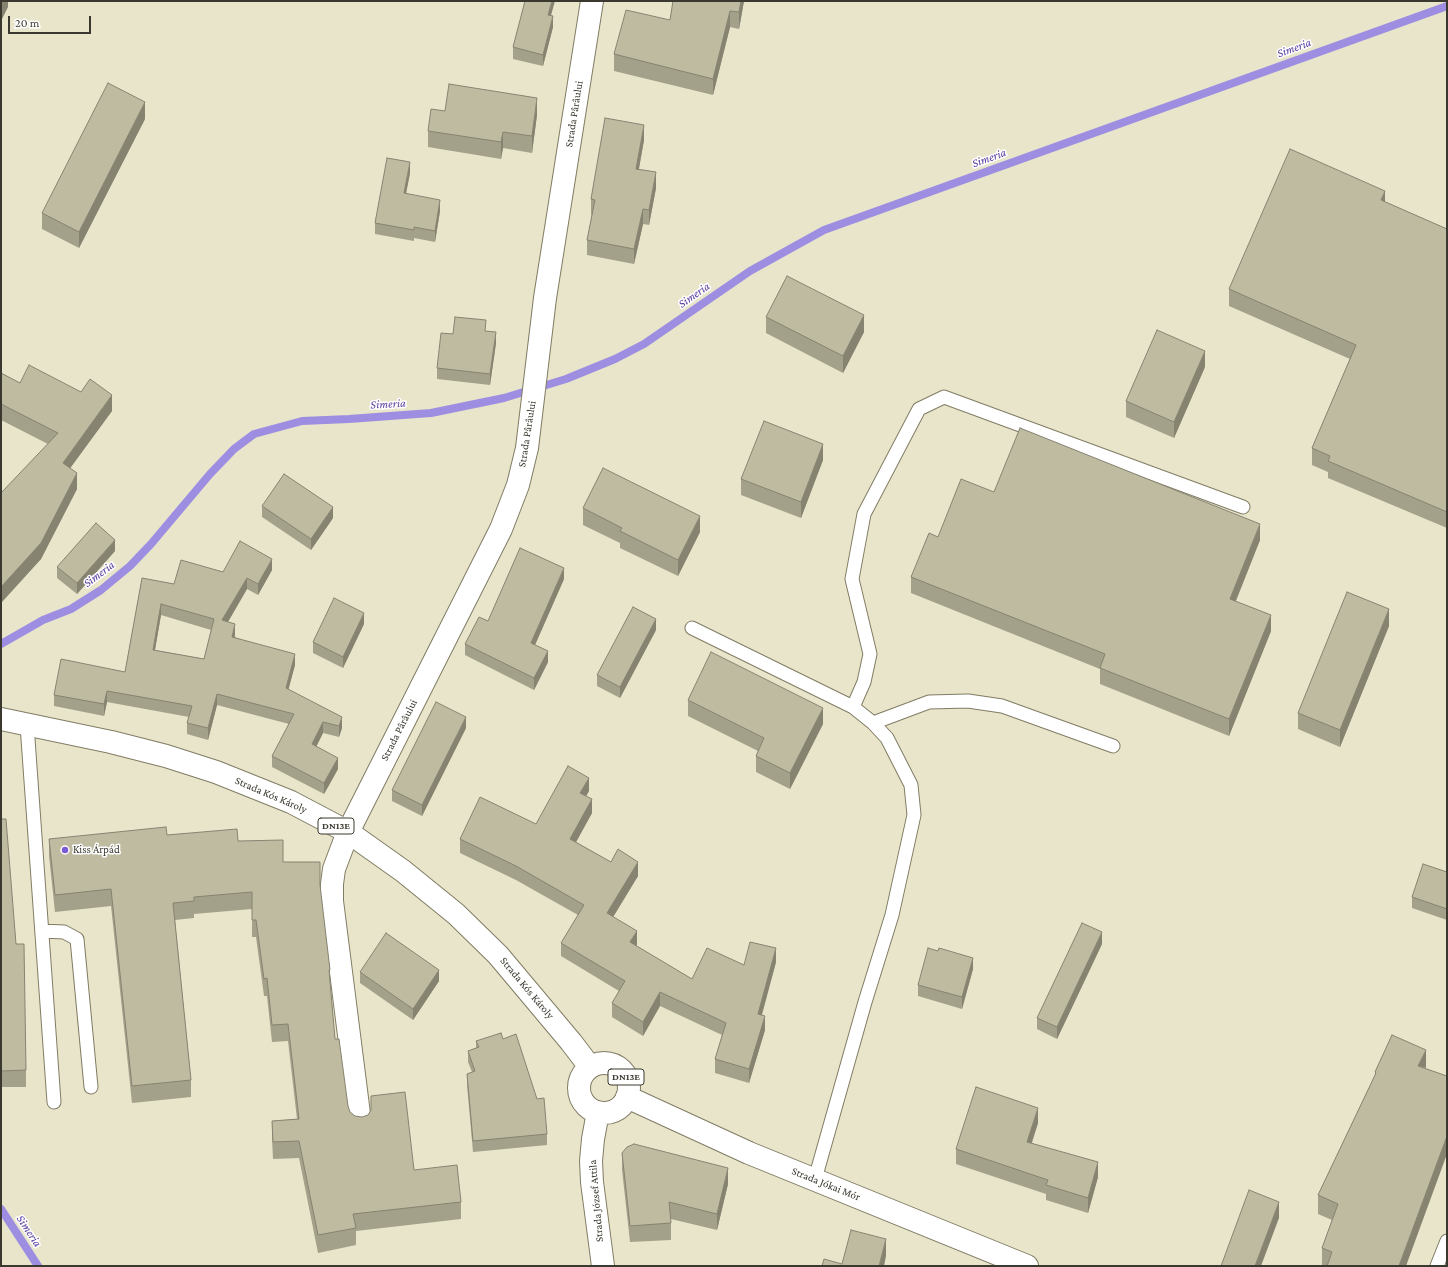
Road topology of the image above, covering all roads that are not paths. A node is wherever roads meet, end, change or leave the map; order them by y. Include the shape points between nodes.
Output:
1 (592, 1) edge
2 (1243, 507) dead end
3 (692, 628) dead end
4 (853, 707) junction
5 (1, 719) edge
6 (873, 723) junction
7 (27, 725) junction
8 (1113, 746) dead end
9 (348, 832) junction
10 (42, 931) junction
11 (590, 1067) junction
12 (91, 1087) dead end
13 (627, 1097) junction
14 (54, 1102) dead end
15 (598, 1112) junction
16 (360, 1122) edge
17 (815, 1179) junction
18 (1447, 1241) edge
19 (602, 1266) edge
20 (1026, 1266) edge
21 (1437, 1266) edge

1 - 9 main road, Strada Pârâului via 544,298 527,448 518,485 501,529
2 - 4 lane via 944,397 918,409 864,514 852,579 870,654 864,682
3 - 4 lane
4 - 6 lane
5 - 7 main road, Strada Kós Károly / DN13E
6 - 8 lane via 929,702 968,701 1002,706
6 - 17 lane via 887,738 911,786 914,815 892,915
7 - 9 main road, Strada Kós Károly / DN13E via 111,742 216,772 291,802
7 - 10 lane
9 - 11 main road, Strada Kós Károly / DN13E via 403,871 456,914 498,955
9 - 16 main road, Strada Pârâului via 334,869 332,901
10 - 12 lane via 64,932 77,939
10 - 14 lane
11 - 13 main road, DN13E via 605,1063 620,1068 628,1081
11 - 15 main road via 581,1078 580,1092 586,1105
13 - 15 main road, DN13E via 619,1108 605,1113
13 - 17 main road, Strada Jókai Mór via 749,1153
15 - 19 main road, Strada József Attila via 591,1161
17 - 20 main road, Strada Jókai Mór
18 - 21 lane

